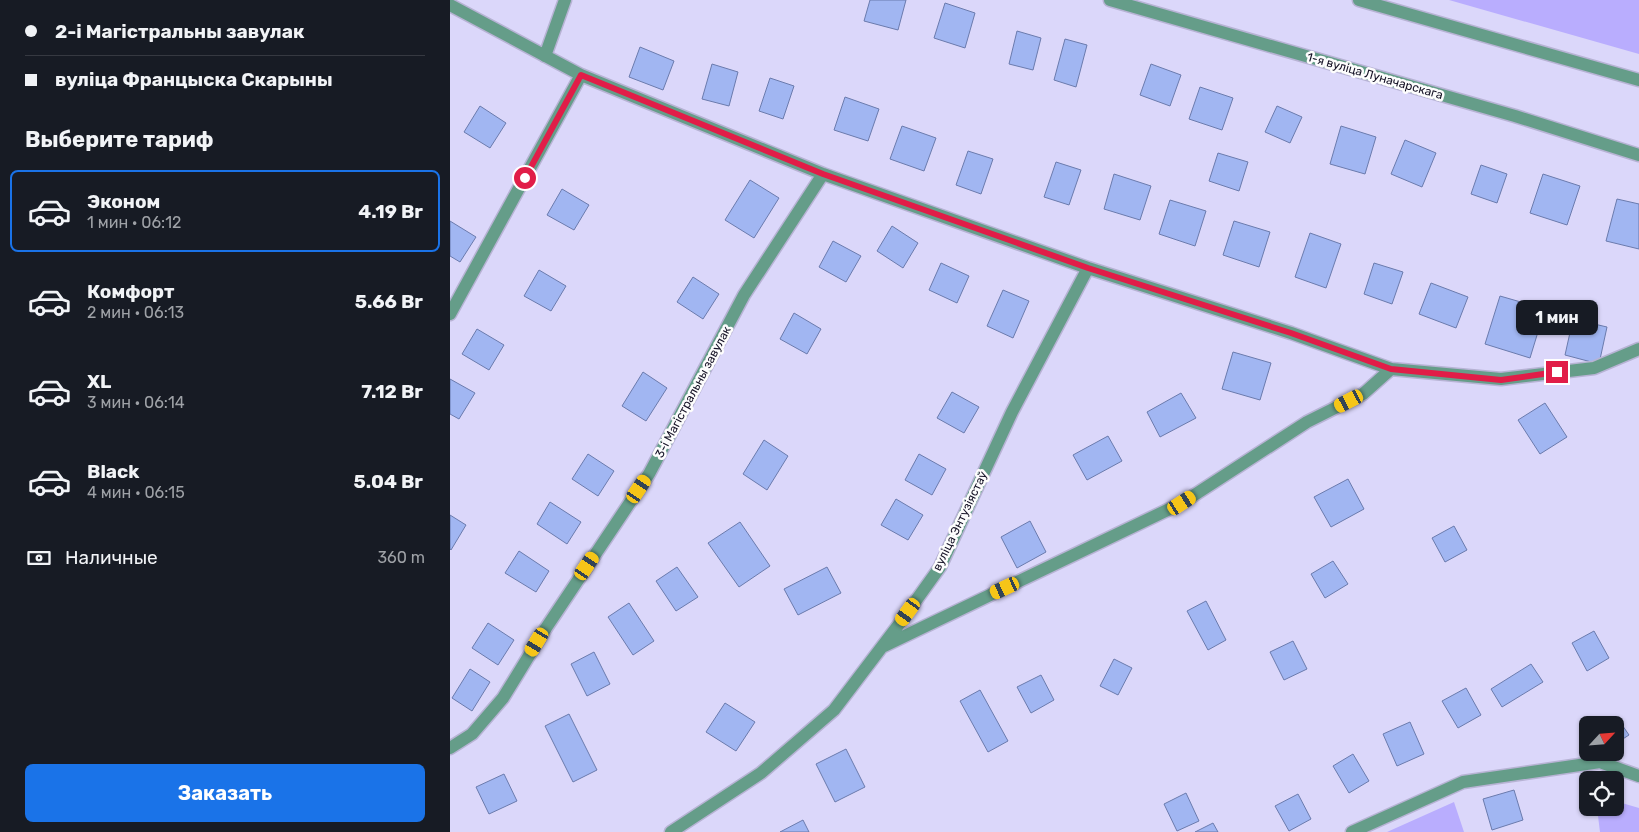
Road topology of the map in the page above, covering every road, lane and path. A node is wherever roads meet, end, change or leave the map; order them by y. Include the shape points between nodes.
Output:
1 (565, 0) edge
2 (1110, 0) edge
3 (1359, 0) edge
4 (450, 5) edge
5 (545, 56) junction
6 (581, 75) junction
7 (1639, 80) edge
8 (1639, 155) edge
9 (823, 174) junction
10 (1088, 268) junction
11 (450, 314) edge
12 (1639, 348) edge
13 (1391, 369) junction
14 (882, 647) junction
15 (450, 748) edge
16 (1639, 776) edge
17 (671, 832) edge
18 (1352, 832) edge

1 - 5 street
2 - 8 street, 1-я вуліца Луначарскага via 1515,116
3 - 7 street
4 - 5 street
5 - 6 street
6 - 9 street
6 - 11 street
9 - 10 street
9 - 15 street, 3-і Магістральны завулак via 744,295 650,474 503,698 472,734
10 - 13 street via 1291,333
10 - 14 street, вуліца Энтузіястаў via 1012,412 940,567
12 - 13 street via 1594,368 1501,380
13 - 14 street via 1363,394 1307,422 1182,503
14 - 17 street, вуліца Энтузіястаў via 834,710 761,773
16 - 18 street via 1600,762 1463,782

